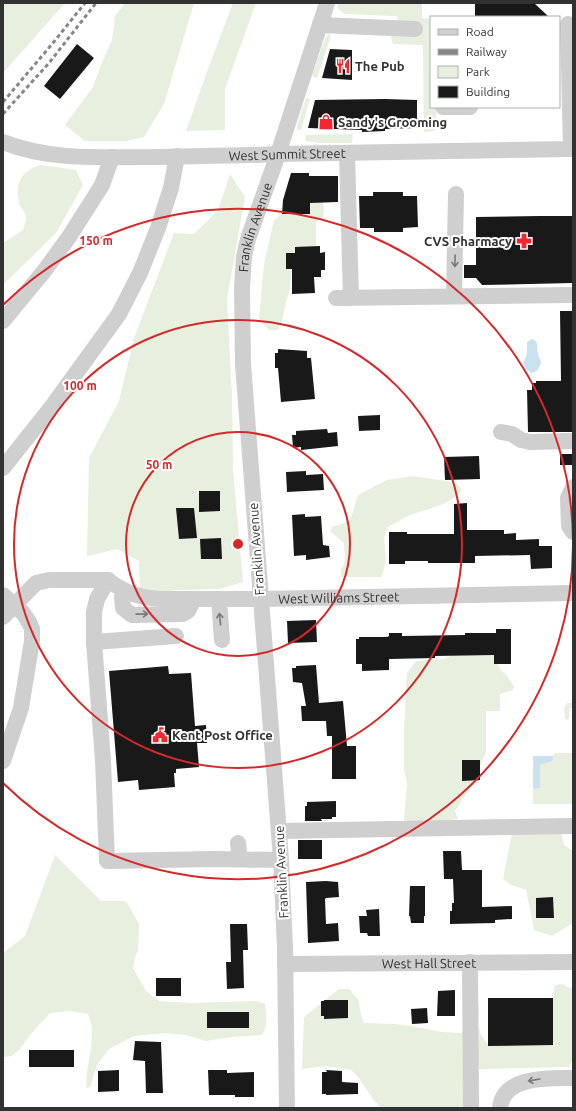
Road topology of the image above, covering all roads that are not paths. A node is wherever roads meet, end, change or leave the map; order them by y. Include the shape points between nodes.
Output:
1 (327, 3) edge
2 (568, 24) dead end
3 (320, 25) junction
4 (415, 29) dead end
5 (3, 142) edge
6 (572, 149) edge
7 (278, 154) junction
8 (347, 154) junction
9 (177, 156) junction
10 (112, 157) junction
11 (456, 194) dead end
12 (573, 295) edge
13 (454, 296) junction
14 (5, 318) edge
15 (501, 432) dead end
16 (573, 441) edge
17 (3, 468) edge
18 (573, 487) edge
19 (573, 532) edge
20 (108, 580) junction
21 (573, 593) edge
22 (219, 599) junction
23 (260, 599) junction
24 (9, 600) edge
25 (3, 617) edge
26 (176, 636) dead end
27 (222, 640) dead end
28 (94, 642) junction
29 (3, 761) edge
30 (573, 826) edge
31 (279, 831) junction
32 (238, 843) dead end
33 (240, 859) junction
34 (281, 860) junction
35 (470, 962) junction
36 (573, 962) edge
37 (285, 964) junction
38 (573, 1078) edge
39 (286, 1108) edge
40 (471, 1108) edge
41 (500, 1108) edge

1 - 3 street, Franklin Avenue
2 - 6 street
3 - 4 street
3 - 7 street, Franklin Avenue
5 - 10 street, West Summit Street via 65,156
6 - 8 street, West Summit Street
7 - 8 street, West Summit Street
7 - 9 street, West Summit Street
7 - 23 street, Franklin Avenue via 248,239 242,288 243,364
8 - 13 street via 344,298
9 - 10 street, West Summit Street
9 - 17 street via 171,188 158,228 140,273 119,314 54,405
10 - 14 street via 102,185 73,230 45,270
11 -> 13 street
12 - 13 street
15 - 16 street via 530,442
18 - 19 street via 568,498 569,526
20 - 22 street, West Williams Street via 124,591 146,598
20 - 24 street via 49,580 36,583
20 - 28 street via 97,599 94,612
21 - 23 street, West Williams Street
22 - 23 street, West Williams Street
27 -> 22 street
23 - 31 street, Franklin Avenue
24 - 25 street
24 - 29 street via 30,622 32,641 21,708
26 - 28 street
28 - 33 street via 107,861
30 - 31 street
31 - 34 street, Franklin Avenue
32 - 33 street
33 - 34 street
34 - 37 street, Franklin Avenue
35 - 36 street, West Hall Street
35 - 37 street, West Hall Street
35 - 40 street
37 - 39 street, Franklin Avenue
38 -> 41 street via 538,1079 518,1084 507,1091

